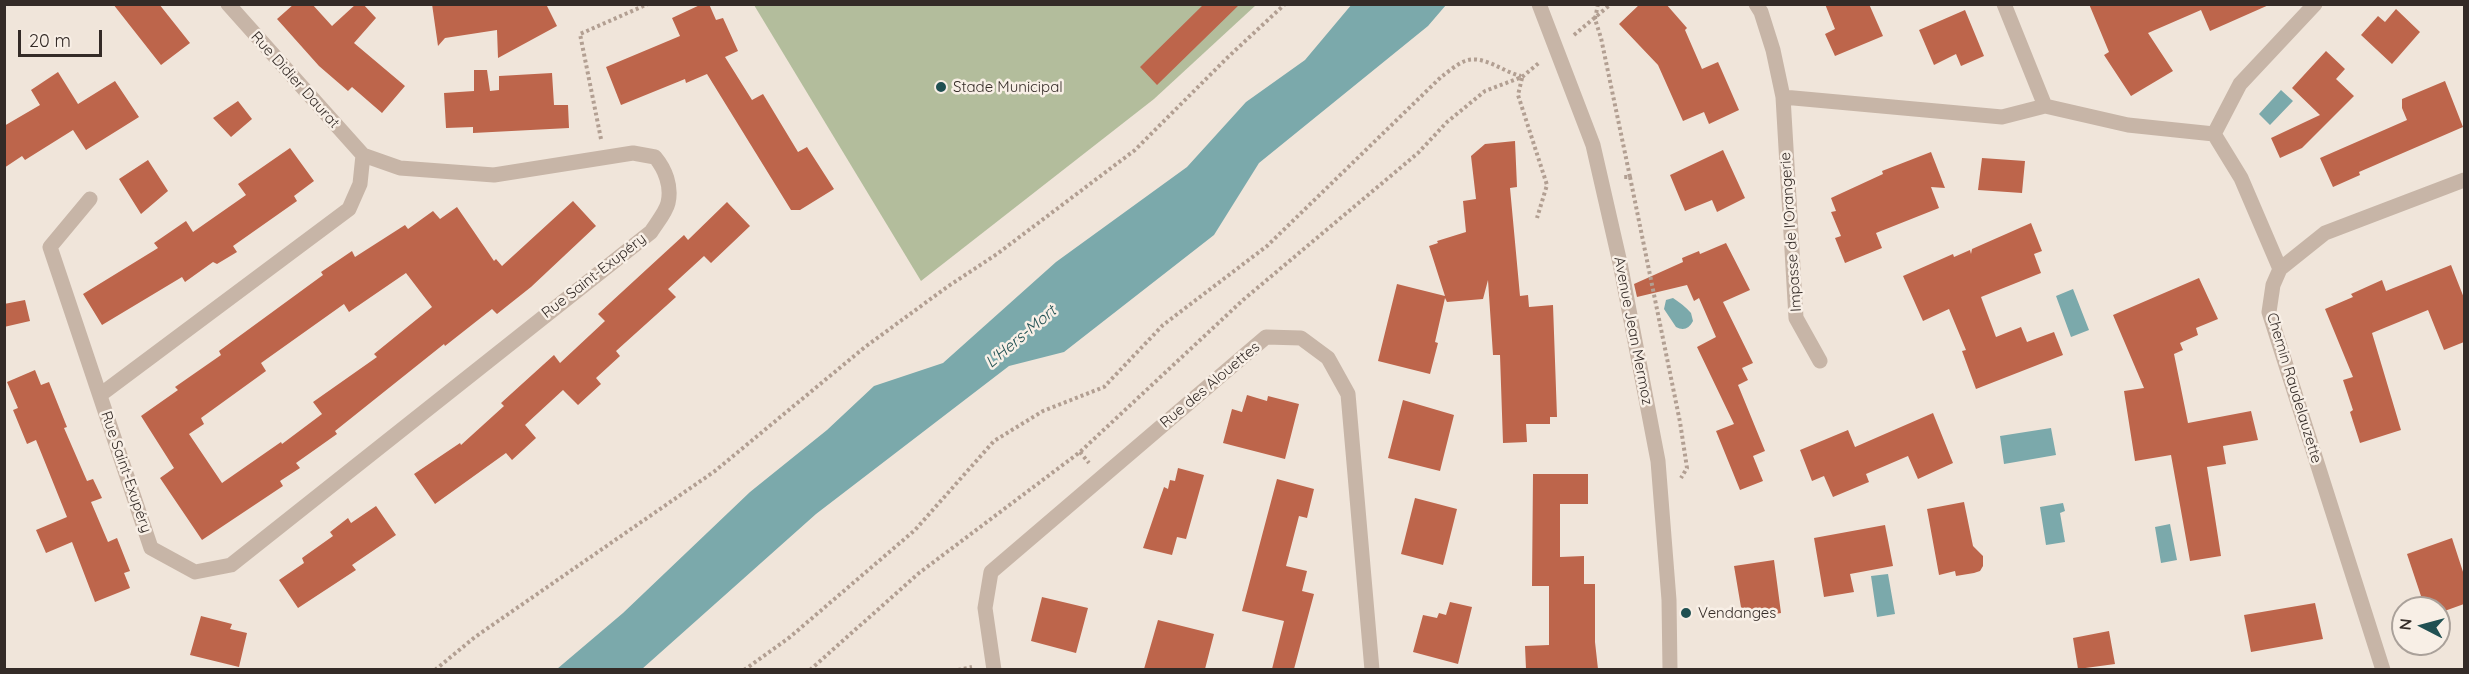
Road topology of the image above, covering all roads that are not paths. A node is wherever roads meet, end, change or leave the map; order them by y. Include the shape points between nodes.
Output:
1 (228, 4) edge
2 (1539, 4) edge
3 (1756, 4) edge
4 (2004, 4) edge
5 (2315, 4) edge
6 (1783, 97) junction
7 (2045, 106) junction
8 (2214, 134) junction
9 (363, 155) junction
10 (2464, 180) edge
11 (90, 199) dead end
12 (2280, 269) junction
13 (1821, 361) dead end
14 (100, 395) junction
15 (994, 669) edge
16 (1372, 669) edge
17 (1670, 669) edge
18 (2382, 669) edge

1 - 9 street, Rue Didier Daurat
2 - 17 street, Avenue Jean Mermoz via 1593,146 1620,263 1658,461
3 - 6 street, Impasse de l'Orangerie via 1773,50
4 - 7 street
5 - 8 street via 2240,84
6 - 7 street via 2002,117
6 - 13 street, Impasse de l'Orangerie via 1796,318
7 - 8 street via 2128,125
8 - 12 street via 2241,178
9 - 14 street, Rue Saint-Exupéry via 360,184 349,209
9 - 14 street, Rue Saint-Exupéry via 400,168 494,175 633,153 655,157 662,165 668,203 651,232 231,565 195,572 152,548
10 - 12 street via 2325,232
11 - 14 street, Rue Saint-Exupéry via 50,247
12 - 18 street, Chemin Raudelauzette via 2269,312
15 - 16 street, Rue des Alouettes via 985,608 991,572 1266,338 1301,339 1319,351 1328,358 1348,394

